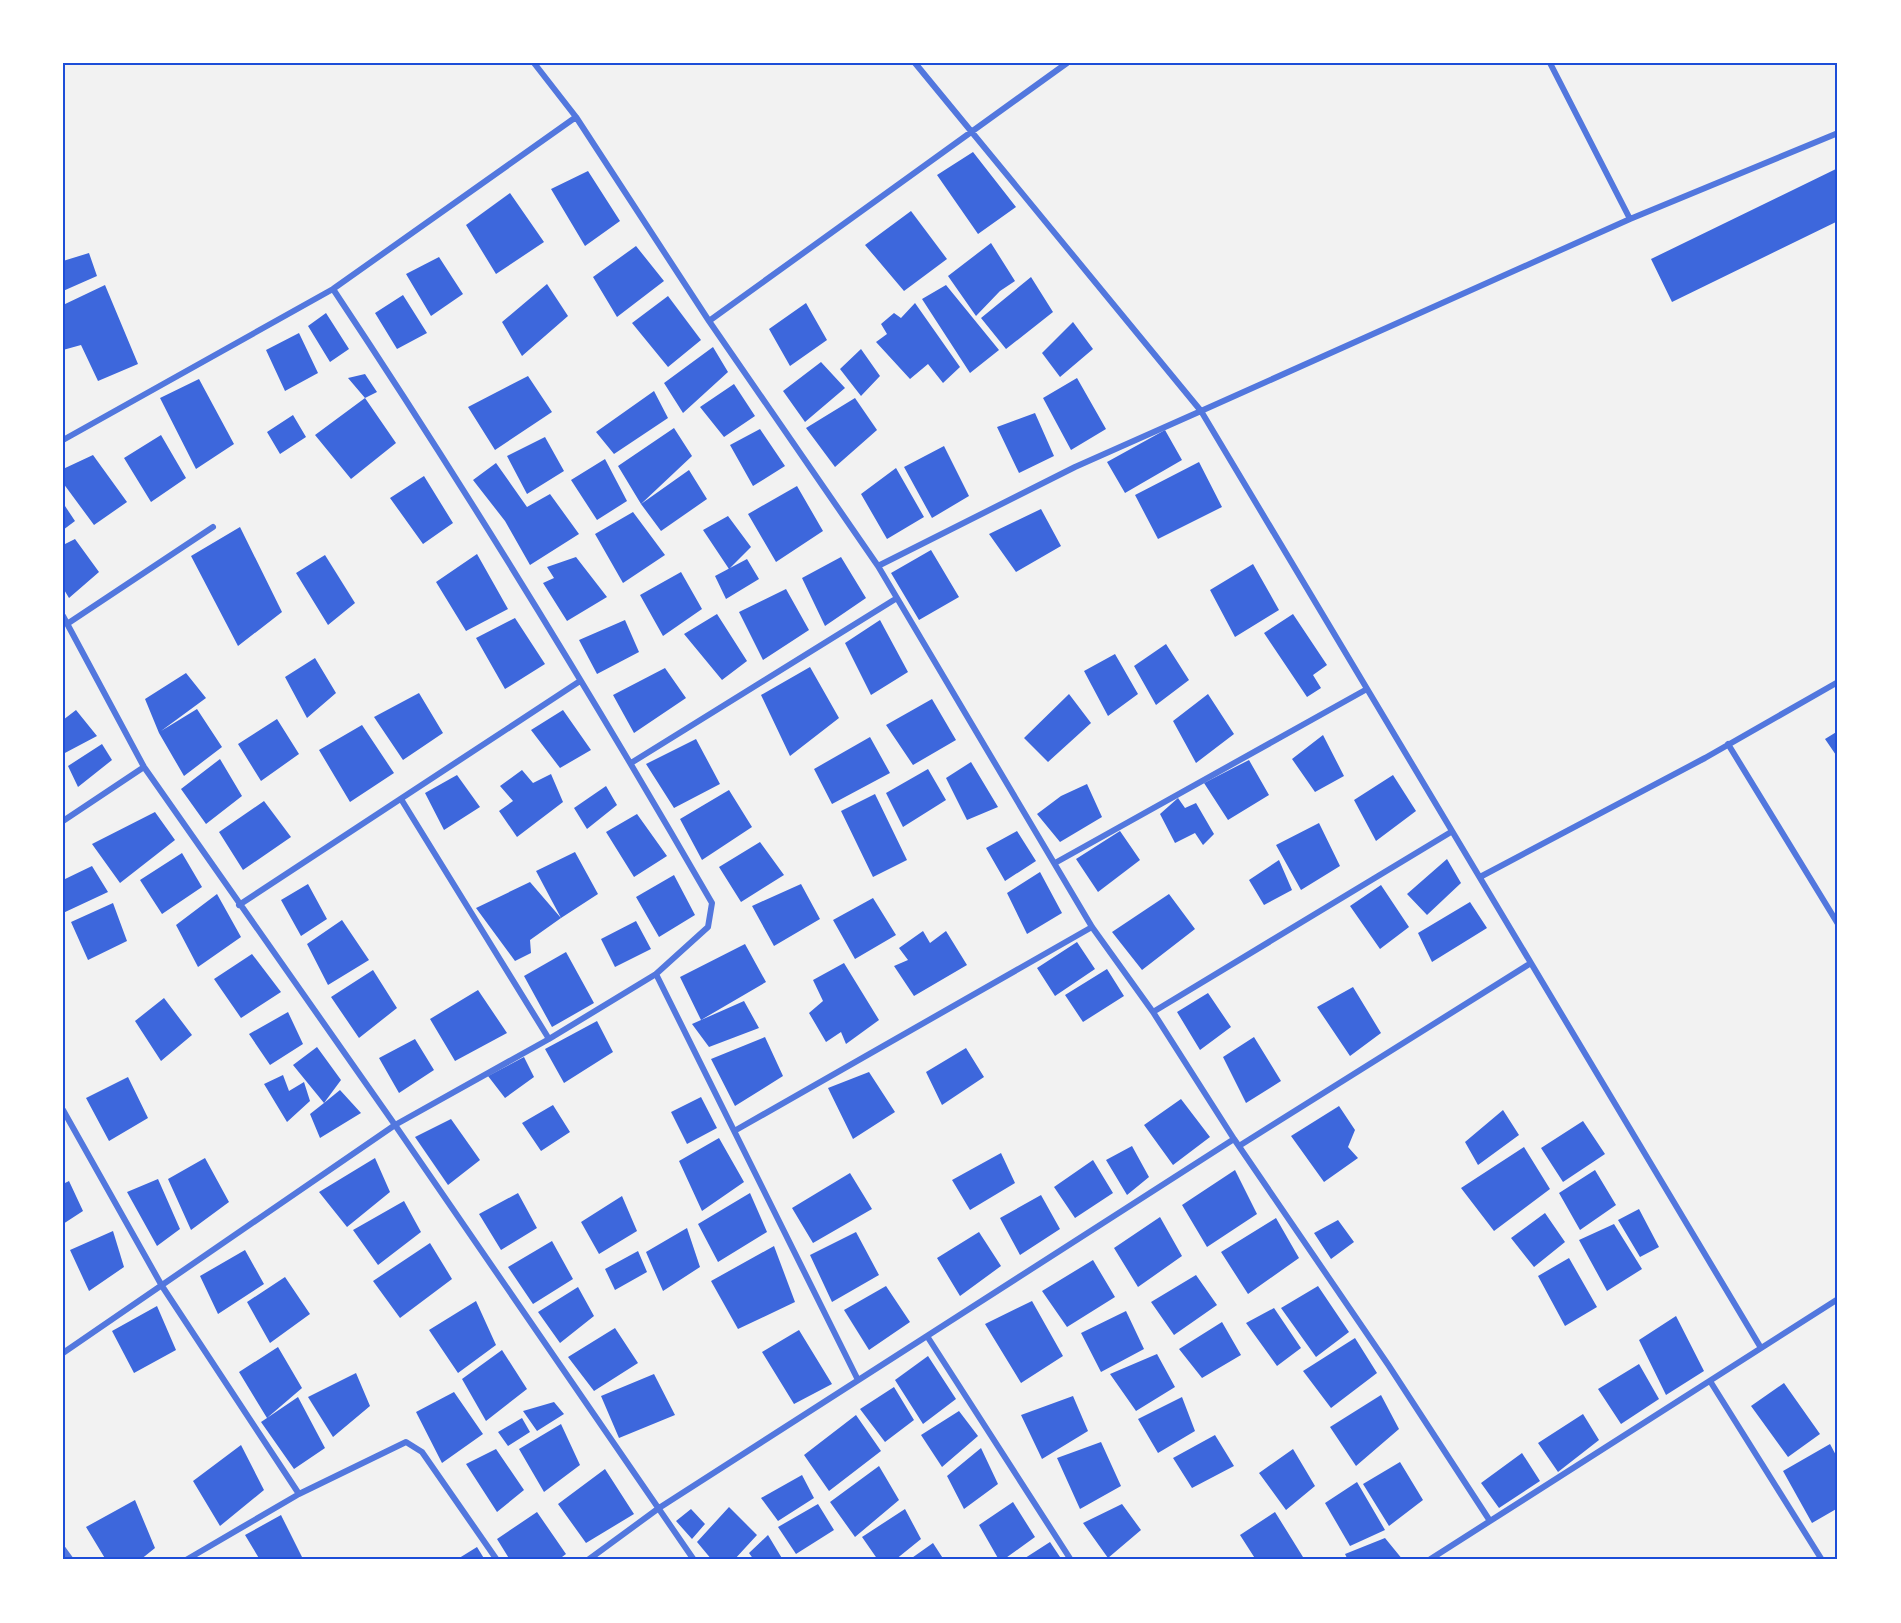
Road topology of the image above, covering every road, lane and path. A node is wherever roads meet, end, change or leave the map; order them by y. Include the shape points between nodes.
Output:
1 (534, 63) edge
2 (915, 63) edge
3 (1067, 63) edge
4 (1550, 63) edge
5 (576, 117) junction
6 (972, 132) junction
7 (1838, 133) edge
8 (1630, 219) junction
9 (333, 290) junction
10 (709, 321) junction
11 (1201, 411) junction
12 (63, 440) edge
13 (213, 527) dead end
14 (878, 566) junction
15 (897, 598) junction
16 (63, 616) edge
17 (67, 624) junction
18 (580, 681) junction
19 (1838, 682) edge
20 (1367, 689) junction
21 (1728, 744) junction
22 (631, 763) junction
23 (144, 767) junction
24 (401, 799) junction
25 (63, 821) edge
26 (1451, 832) junction
27 (1055, 863) junction
28 (1480, 877) junction
29 (239, 905) junction
30 (1838, 924) edge
31 (1092, 927) junction
32 (1531, 963) junction
33 (656, 974) junction
34 (1153, 1012) junction
35 (549, 1039) junction
36 (63, 1110) edge
37 (395, 1125) junction
38 (736, 1130) junction
39 (1234, 1139) junction
40 (1239, 1146) junction
41 (162, 1286) junction
42 (1838, 1299) edge
43 (927, 1336) junction
44 (1761, 1348) junction
45 (63, 1353) edge
46 (858, 1380) junction
47 (1710, 1381) junction
48 (299, 1494) junction
49 (659, 1508) junction
50 (1490, 1521) junction
51 (63, 1549) edge
52 (71, 1560) edge
53 (186, 1560) edge
54 (497, 1560) edge
55 (588, 1560) edge
56 (694, 1560) edge
57 (1071, 1560) edge
58 (1429, 1560) edge
59 (1822, 1560) edge

1 - 5 street
2 - 6 street
3 - 6 street
4 - 8 street
5 - 9 street
5 - 10 street
6 - 10 street
6 - 11 street
7 - 8 street
8 - 11 street
9 - 12 street
9 - 18 street
10 - 14 street
11 - 14 street via 1075,467
11 - 20 street
13 - 17 street
14 - 15 street
15 - 22 street
15 - 27 street
16 - 17 street
17 - 23 street
18 - 22 street
18 - 24 street
19 - 21 street
20 - 26 street
20 - 27 street
21 - 28 street
21 - 30 street
22 - 33 street via 712,903 708,927
23 - 25 street
23 - 29 street
24 - 29 street
24 - 35 street
26 - 28 street
26 - 34 street
27 - 31 street
28 - 32 street
29 - 37 street
31 - 34 street
31 - 38 street
32 - 40 street
32 - 44 street
33 - 35 street
33 - 38 street
34 - 39 street
35 - 37 street
36 - 41 street
37 - 41 street
37 - 49 street
38 - 46 street
39 - 40 street
39 - 43 street
40 - 50 street
41 - 45 street
41 - 48 street
42 - 44 street
43 - 46 street
43 - 57 street
44 - 47 street
46 - 49 street
47 - 50 street
47 - 59 street
48 - 53 street
48 - 54 street via 406,1442 422,1452
49 - 55 street
49 - 56 street
50 - 58 street
51 - 52 street

